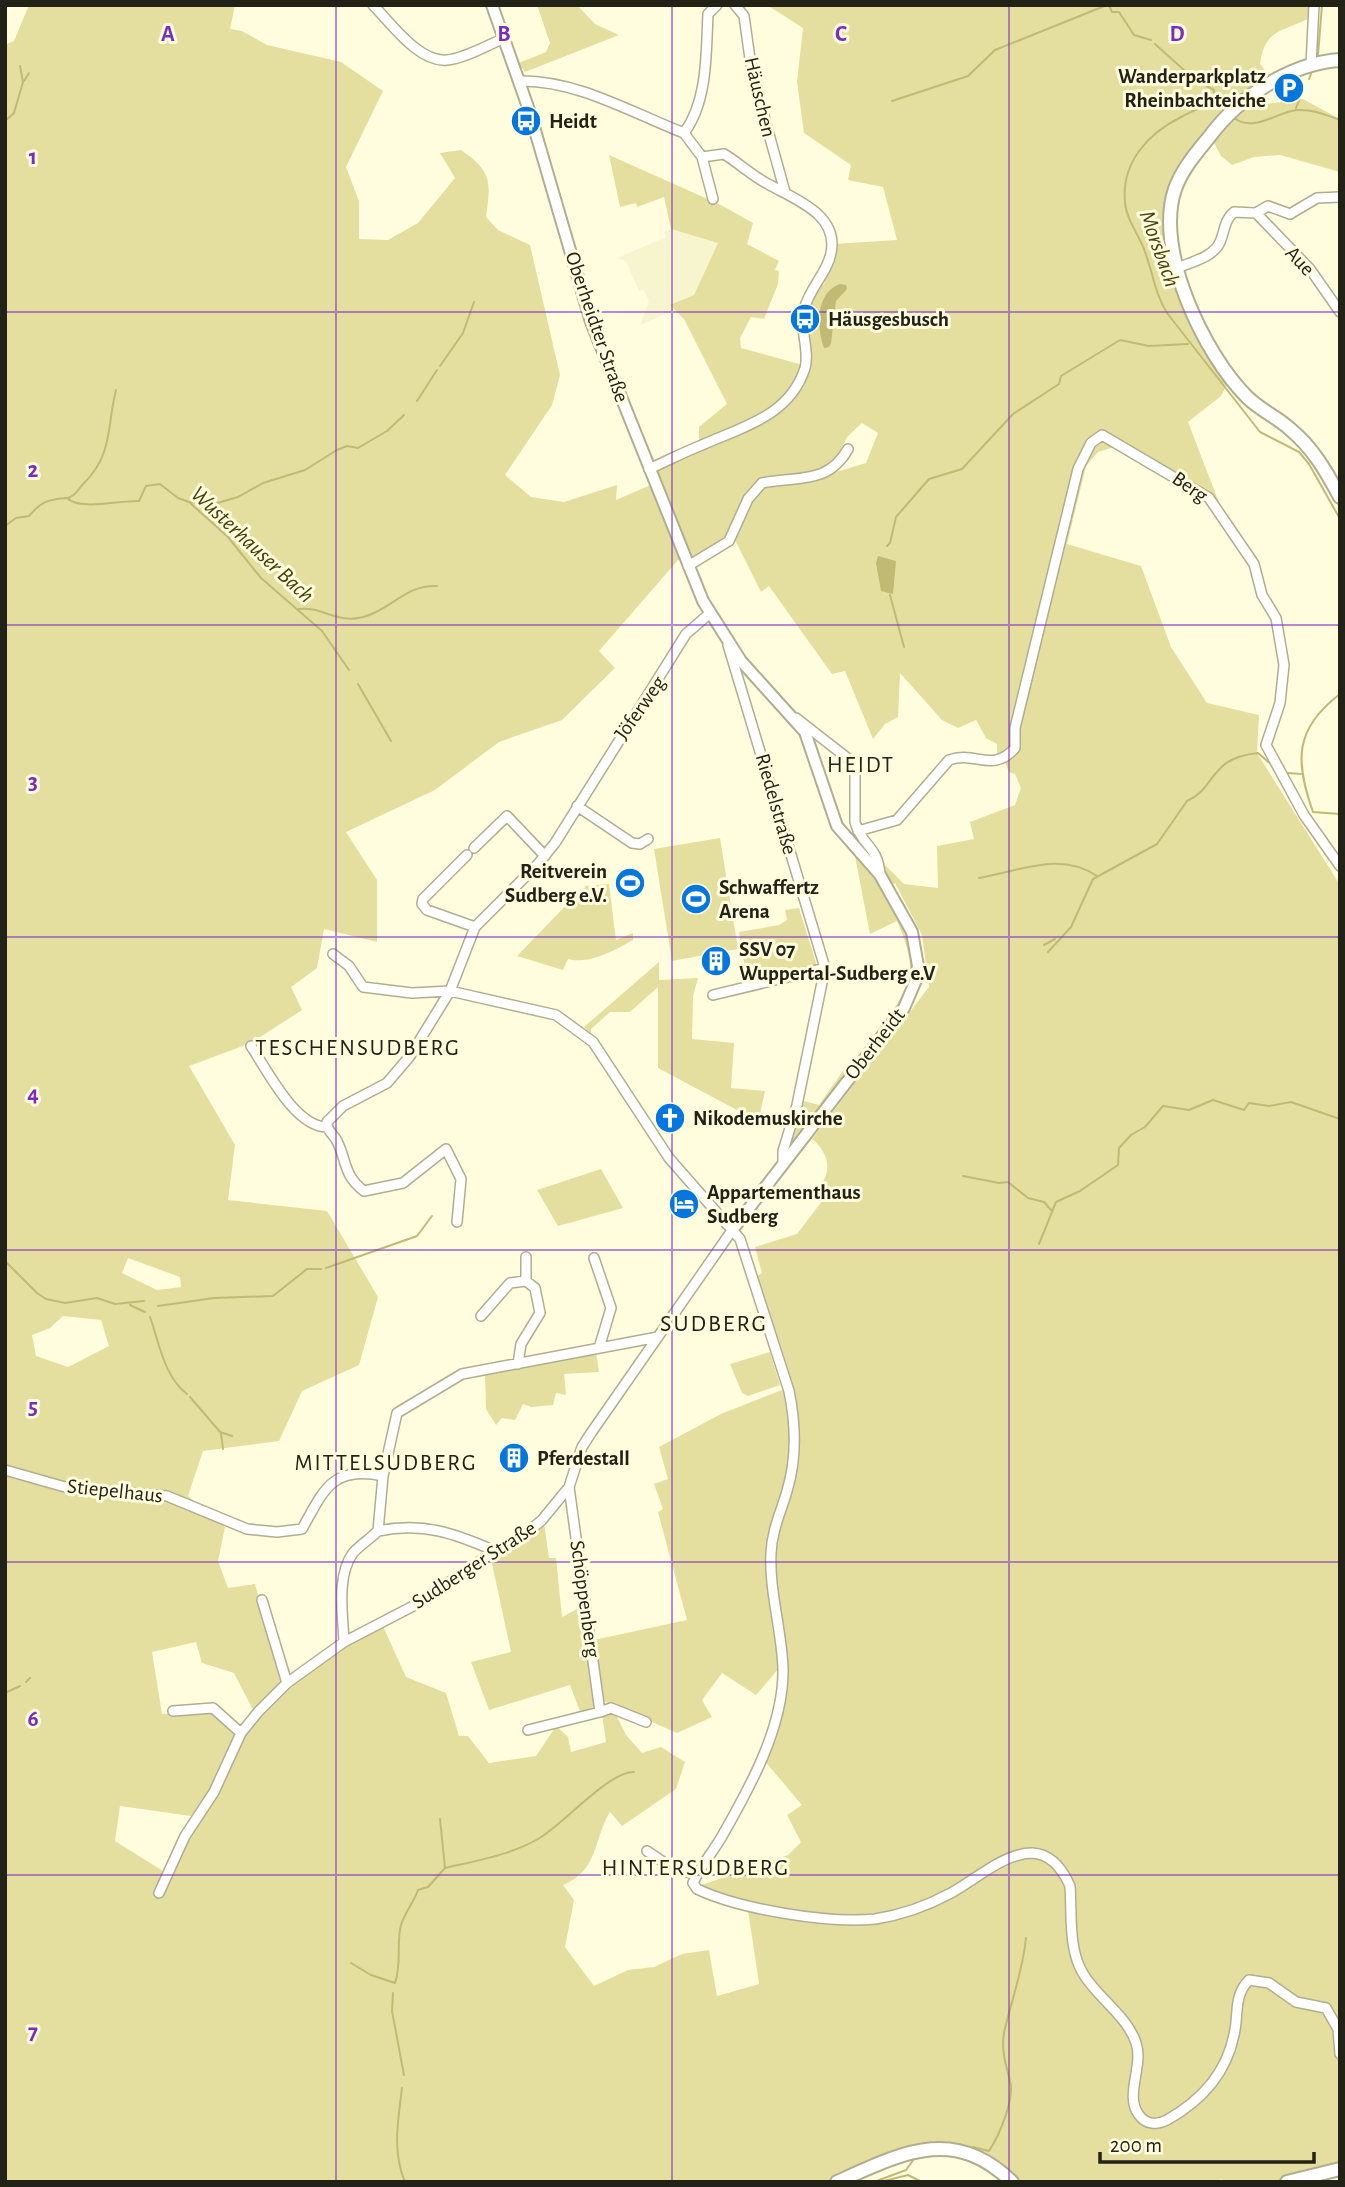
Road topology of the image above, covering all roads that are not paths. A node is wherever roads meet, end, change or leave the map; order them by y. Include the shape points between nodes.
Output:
1 (373, 5) edge
2 (492, 5) edge
3 (717, 5) edge
4 (734, 5) edge
5 (1314, 5) edge
6 (505, 38) junction
7 (1340, 60) edge
8 (1311, 65) junction
9 (520, 81) junction
10 (684, 133) junction
11 (702, 157) junction
12 (785, 192) junction
13 (1340, 197) edge
14 (713, 199) dead end
15 (1256, 213) junction
16 (1177, 268) junction
17 (1340, 312) edge
18 (848, 449) dead end
19 (649, 469) junction
20 (1340, 497) edge
21 (688, 566) junction
22 (709, 614) junction
23 (726, 639) junction
24 (791, 714) junction
25 (577, 806) junction
26 (858, 831) junction
27 (648, 839) dead end
28 (545, 856) junction
29 (1340, 866) edge
30 (880, 875) junction
31 (475, 927) junction
32 (333, 954) dead end
33 (825, 968) junction
34 (450, 990) junction
35 (713, 995) dead end
36 (251, 1046) dead end
37 (327, 1127) junction
38 (783, 1164) junction
39 (457, 1222) dead end
40 (733, 1229) junction
41 (526, 1256) dead end
42 (594, 1258) dead end
43 (526, 1281) junction
44 (481, 1316) dead end
45 (658, 1337) junction
46 (599, 1348) junction
47 (518, 1364) junction
48 (5, 1470) edge
49 (383, 1476) junction
50 (569, 1486) junction
51 (379, 1531) junction
52 (495, 1551) junction
53 (261, 1600) dead end
54 (344, 1642) junction
55 (287, 1684) junction
56 (173, 1711) dead end
57 (600, 1712) junction
58 (646, 1721) dead end
59 (528, 1730) dead end
60 (241, 1733) junction
61 (647, 1851) dead end
62 (695, 1879) junction
63 (159, 1893) dead end
64 (1340, 2054) edge
65 (1340, 2163) edge
66 (1340, 2169) edge
67 (1326, 2172) junction
68 (837, 2182) edge
69 (1012, 2182) edge
70 (1287, 2182) edge

1 - 6 street via 425,55 439,60 455,59
2 - 6 street, Oberheidter Straße
3 - 10 street via 708,14 700,94
4 - 12 street, Häuschen via 744,16 752,74
5 - 8 street
6 - 9 street, Oberheidter Straße
7 - 8 main road
8 - 16 main road via 1276,81 1230,113 1192,159 1175,188 1170,223
9 - 10 street via 549,83 594,96
9 - 19 street, Oberheidter Straße via 591,322
10 - 11 street
11 - 12 street via 724,154
11 - 14 street
12 - 19 street via 812,208 826,226 832,246 828,264 814,283 803,312 806,366 797,385 784,403 764,418
13 - 15 street, Aue via 1317,198 1290,214 1268,206
15 - 16 street, Aue via 1231,214 1220,244 1211,254
15 - 17 street, Aue via 1310,269
16 - 20 main road via 1197,321 1231,379 1304,442
18 - 21 street via 833,469 820,476 762,483 748,499 729,541
19 - 21 street, Oberheidter Straße
21 - 22 street, Oberheidter Straße
22 - 23 street, Oberheidter Straße
22 - 25 street, Jöferweg via 686,634
23 - 24 street, Oberheidt via 747,669
23 - 33 street, Riedelstraße
24 - 26 street, Oberheidt via 855,764
24 - 30 street, Oberheidt via 812,744 837,826
25 - 27 street via 632,843
25 - 28 street, Jöferweg
26 - 29 street, Berg via 897,820 949,760 993,762 1006,758 1015,748 1015,728 1078,469 1091,443 1102,435 1209,498 1254,564 1262,595 1276,618 1284,665 1280,704 1266,746 1304,815
26 - 30 street, Oberheidt via 879,858
28 - 31 street, Jöferweg
28 - 31 street via 507,816 423,899 427,910
30 - 38 street, Oberheidt via 912,932 918,956 916,981 881,1040
31 - 34 street, Jöferweg
32 - 34 street via 349,965 363,987 412,993
33 - 35 street
33 - 38 street, Riedelstraße
34 - 37 street via 410,1056 387,1083 342,1106
34 - 40 street via 556,1015 583,1032 669,1158
36 - 37 street via 294,1110 318,1127
37 - 39 street via 337,1141 344,1166 364,1191 403,1183 446,1149 461,1179
38 - 40 street, Oberheidt
40 - 45 street, Sudberger Straße
40 - 62 street via 740,1238 794,1417 793,1464 771,1554 783,1670 780,1700 763,1754
41 - 43 street
42 - 46 street via 611,1308
43 - 44 street via 510,1283
43 - 47 street via 536,1288 540,1313 521,1344
45 - 46 street
45 - 50 street, Sudberger Straße via 582,1447
46 - 47 street
47 - 49 street via 453,1378 397,1413
48 - 49 street, Stiepelhaus via 72,1489 167,1496 247,1529 299,1532 319,1497 339,1476 356,1472
49 - 51 street
50 - 52 street, Sudberger Straße via 542,1520
50 - 57 street, Schöppenberg
51 - 52 street via 402,1526 439,1529
51 - 54 street via 352,1555 341,1595
52 - 54 street, Sudberger Straße via 417,1604
53 - 55 street
54 - 55 street, Sudberger Straße
55 - 60 street, Sudberger Straße
56 - 60 street via 213,1708
57 - 58 street via 611,1709
57 - 59 street
60 - 63 street, Sudberger Straße
61 - 62 street
62 - 64 street via 704,1892 762,1908 877,1919 918,1909 1009,1859 1035,1853 1054,1861 1070,1886 1076,1959 1136,2040 1139,2059 1133,2103 1147,2122 1166,2120 1210,2088 1230,2048 1237,1998 1249,1980 1269,1983 1296,2002 1325,2008 1338,2029
65 - 67 street
66 - 67 main road
67 - 70 main road
68 - 69 main road via 905,2155 949,2148 978,2155

